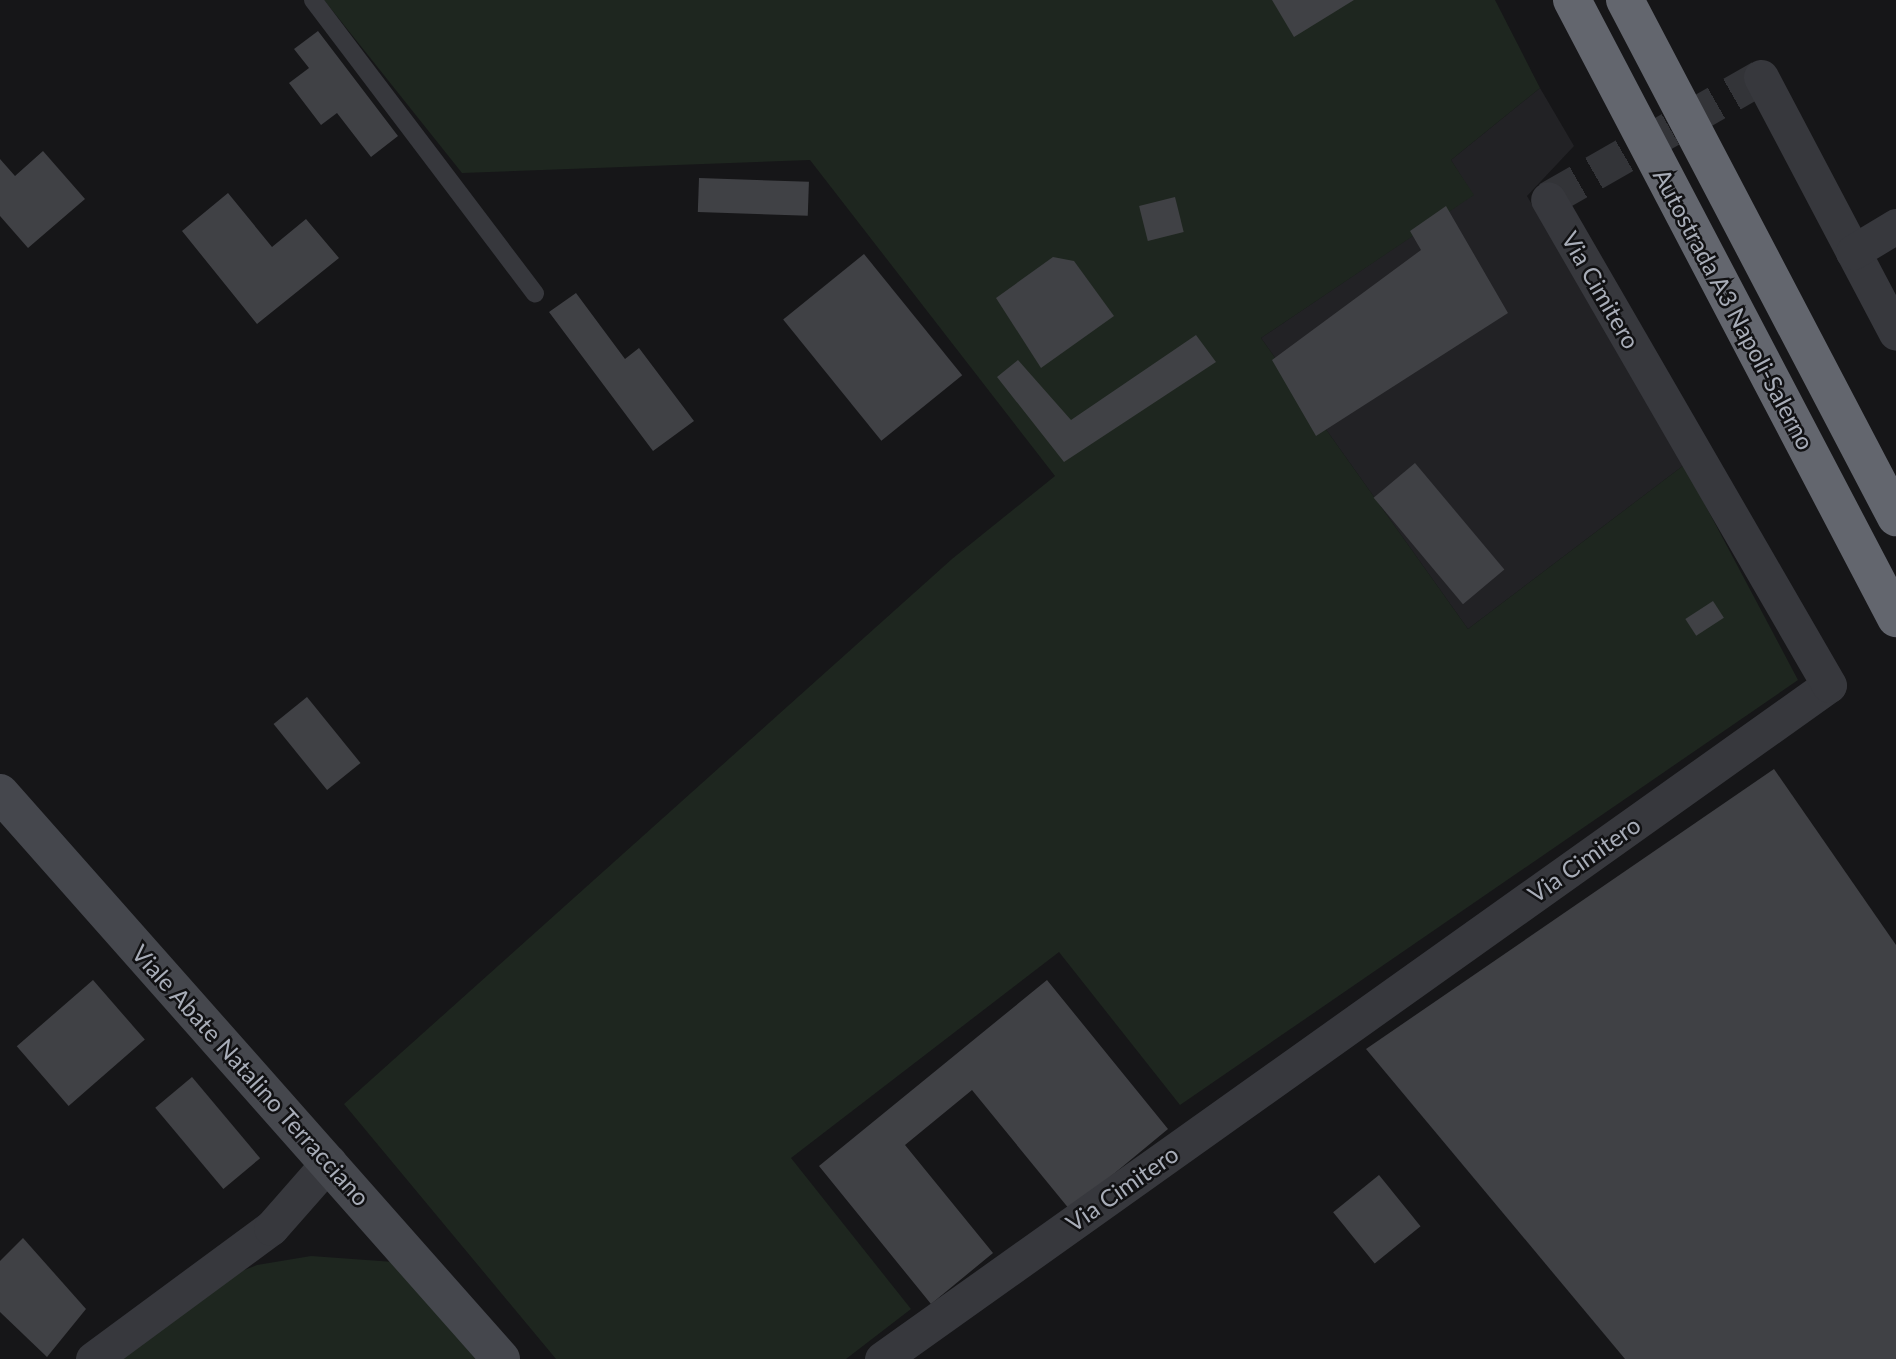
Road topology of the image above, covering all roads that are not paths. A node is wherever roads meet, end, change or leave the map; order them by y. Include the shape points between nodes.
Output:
1 (313, 0) edge
2 (1572, 0) edge
3 (1625, 0) edge
4 (1761, 77) dead end
5 (1548, 199) dead end
6 (1896, 226) edge
7 (1853, 252) junction
8 (535, 294) dead end
9 (1896, 333) edge
10 (1896, 517) edge
11 (1896, 618) edge
12 (0, 793) edge
13 (329, 1162) junction
14 (93, 1359) edge
15 (501, 1359) edge
16 (882, 1359) edge

1 - 8 lane
2 - 11 highway, Autostrada A3 Napoli-Salerno
3 - 10 highway, Autostrada A3 Napoli-Salerno
4 - 7 street
5 - 16 street, Via Cimitero via 1829,685
6 - 7 street
7 - 9 street
12 - 13 street, Viale Abate Natalino Terracciano
13 - 14 street via 271,1228
13 - 15 street, Viale Abate Natalino Terracciano

